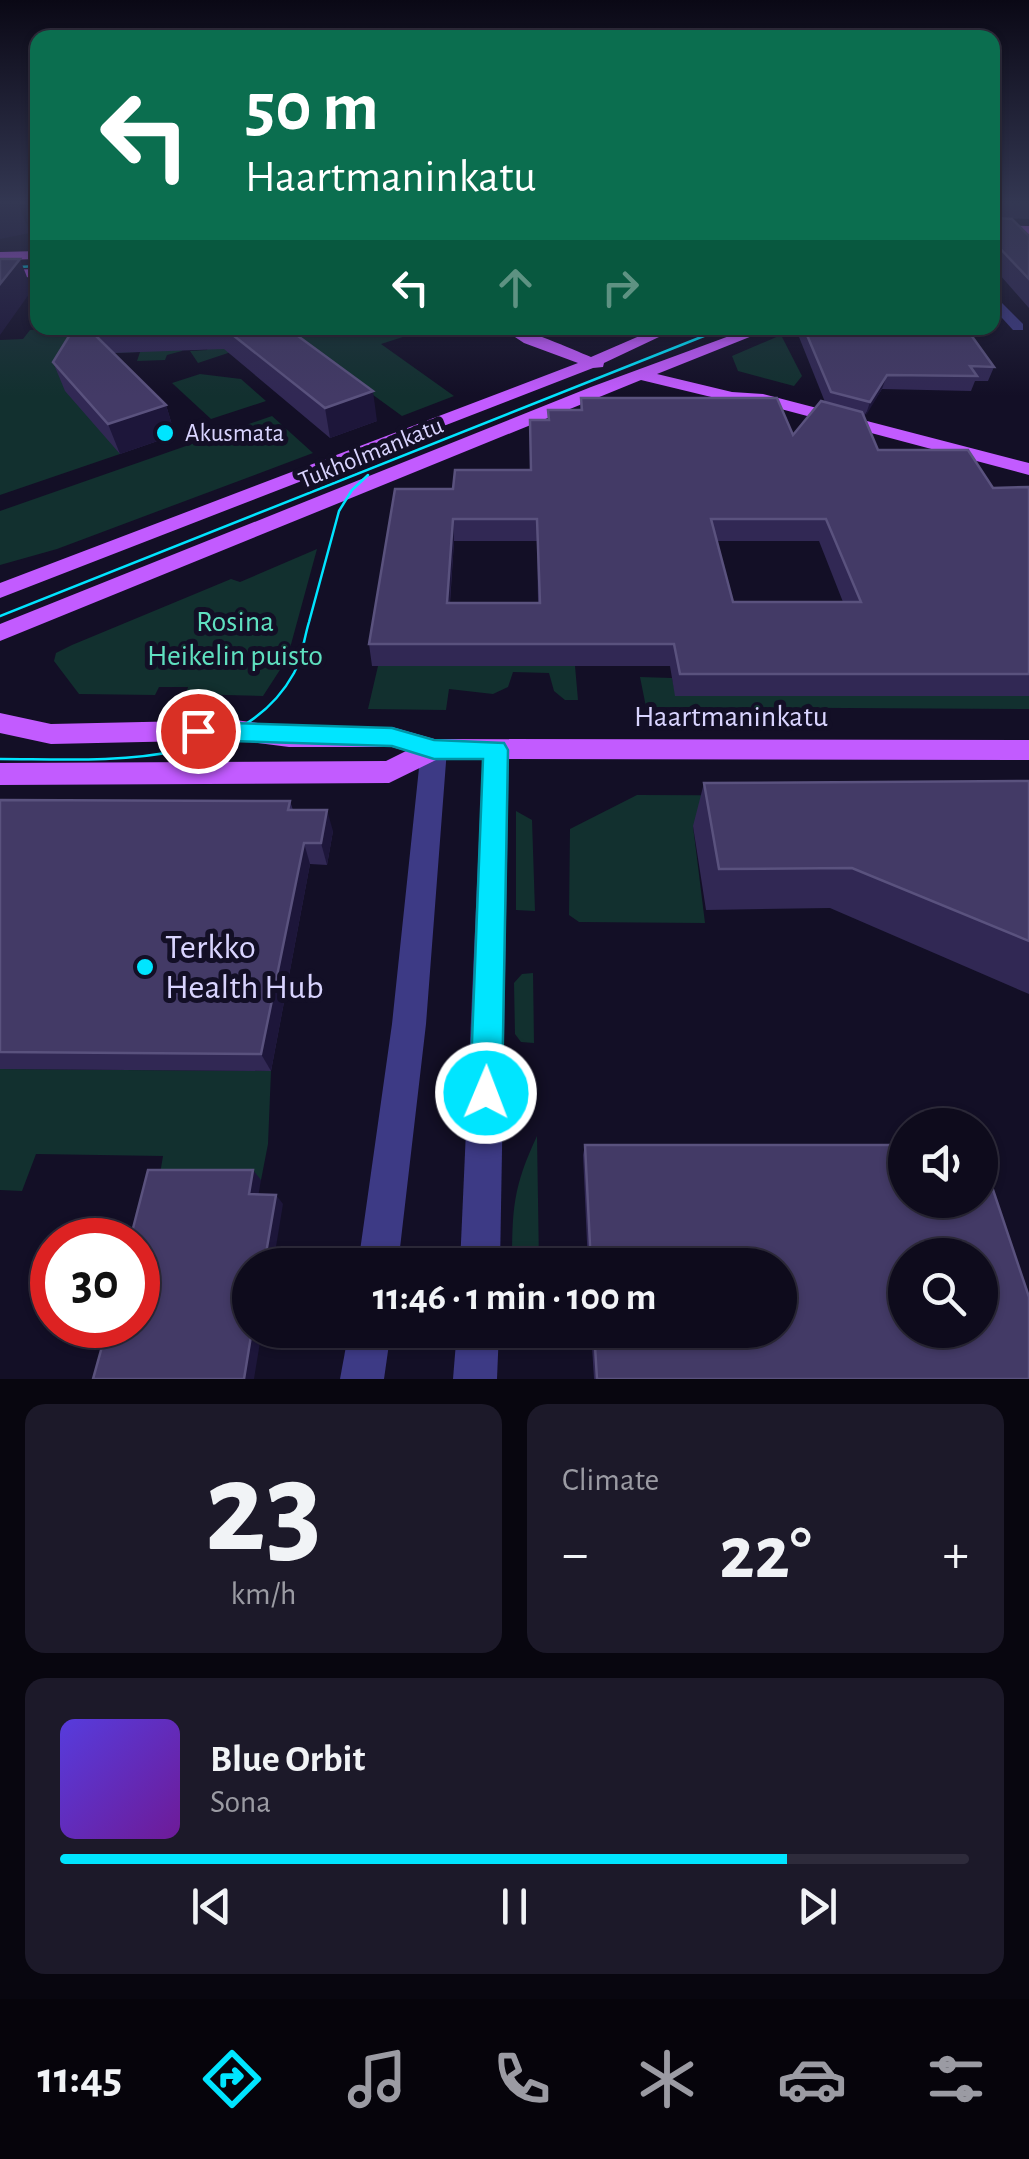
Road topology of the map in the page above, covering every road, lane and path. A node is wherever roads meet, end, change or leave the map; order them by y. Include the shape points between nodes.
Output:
1 (30, 273) edge
2 (0, 274) edge
3 (1000, 304) edge
4 (1024, 327) edge
5 (521, 335) edge
6 (537, 335) edge
7 (653, 335) edge
8 (745, 335) edge
9 (612, 352) junction
10 (592, 362) junction
11 (663, 366) junction
12 (638, 374) junction
13 (764, 399) junction
14 (1029, 469) edge
15 (0, 591) edge
16 (0, 633) edge
17 (0, 722) edge
18 (434, 750) junction
19 (496, 750) junction
20 (1029, 750) edge
21 (0, 774) edge
22 (380, 1248) edge
23 (481, 1248) edge
24 (367, 1348) edge
25 (477, 1348) edge
26 (362, 1379) edge
27 (475, 1379) edge

1 - 2 main road
3 - 4 street
5 - 10 main road
6 - 9 main road
7 - 9 main road, Tukholmankatu
8 - 11 main road, Tukholmankatu
9 - 10 main road, Tukholmankatu
9 - 11 main road
10 - 12 main road
10 - 15 main road, Tukholmankatu
11 - 12 main road, Tukholmankatu
11 - 13 main road
12 - 13 main road
12 - 16 main road, Tukholmankatu
13 - 14 main road
17 - 18 main road, Haartmaninkatu via 51,734 234,730 392,737
18 - 19 main road, Haartmaninkatu
18 - 21 main road, Haartmaninkatu via 389,772
18 - 22 street
19 - 20 main road, Haartmaninkatu
19 - 23 street
24 - 26 street
25 - 27 street

